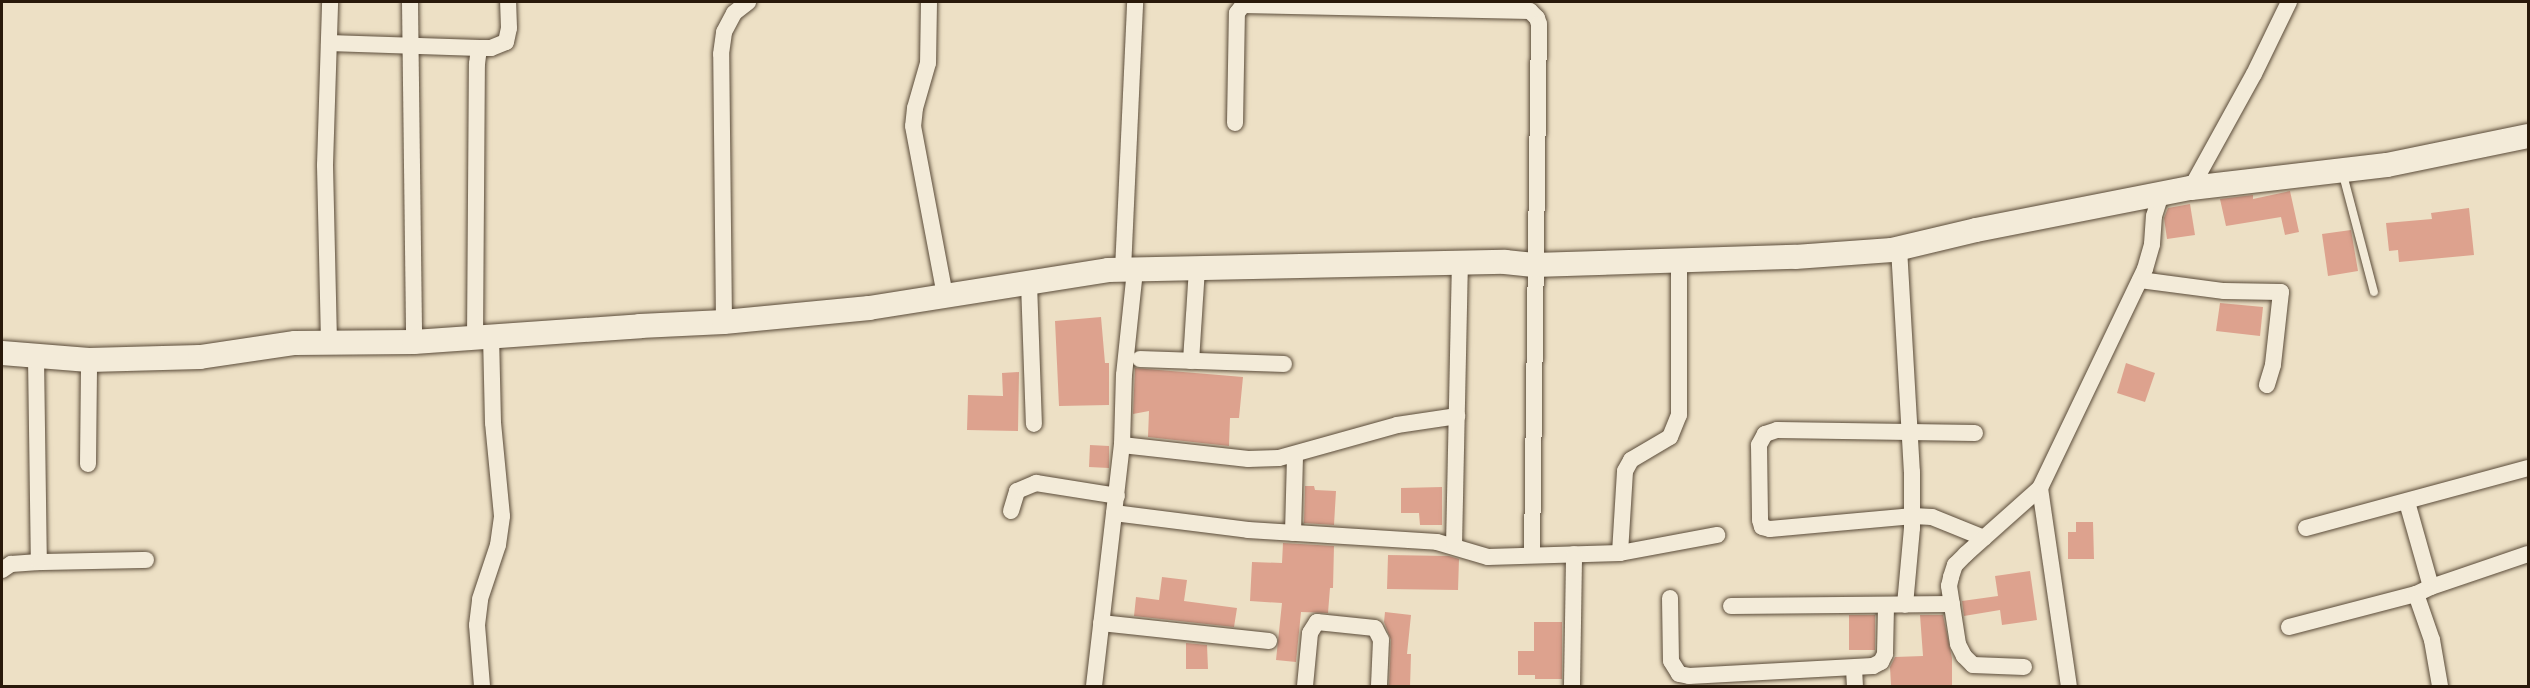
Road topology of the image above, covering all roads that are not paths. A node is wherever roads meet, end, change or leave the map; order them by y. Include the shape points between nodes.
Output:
1 (330, 2) edge
2 (410, 2) edge
3 (508, 2) edge
4 (748, 2) edge
5 (929, 2) edge
6 (1136, 2) edge
7 (2289, 2) edge
8 (1415, 5) edge
9 (1521, 6) edge
10 (328, 42) junction
11 (409, 46) junction
12 (479, 48) junction
13 (1235, 123) dead end
14 (2529, 136) edge
15 (2342, 171) junction
16 (2191, 188) junction
17 (2161, 194) junction
18 (1899, 248) junction
19 (1679, 261) junction
20 (1460, 262) junction
21 (1534, 265) junction
22 (1197, 269) junction
23 (1129, 270) junction
24 (2140, 280) junction
25 (1029, 282) junction
26 (2374, 292) dead end
27 (945, 296) junction
28 (724, 322) junction
29 (483, 338) junction
30 (329, 342) junction
31 (414, 342) junction
32 (2, 353) edge
33 (36, 357) junction
34 (1140, 359) dead end
35 (89, 360) junction
36 (1191, 361) junction
37 (1284, 364) dead end
38 (2267, 385) dead end
39 (1457, 416) junction
40 (1034, 424) dead end
41 (1910, 432) junction
42 (1975, 433) dead end
43 (1122, 445) junction
44 (1295, 455) junction
45 (88, 464) dead end
46 (2529, 468) edge
47 (2040, 488) junction
48 (1116, 496) junction
49 (2406, 502) junction
50 (1011, 512) dead end
51 (1114, 513) junction
52 (1913, 516) junction
53 (2306, 528) dead end
54 (1293, 533) junction
55 (1717, 535) dead end
56 (1984, 538) junction
57 (1454, 546) junction
58 (1532, 554) junction
59 (1574, 554) junction
60 (1620, 554) junction
61 (2529, 554) edge
62 (146, 560) dead end
63 (39, 562) junction
64 (2, 570) edge
65 (2431, 586) junction
66 (2416, 594) junction
67 (1670, 598) dead end
68 (1952, 604) junction
69 (1886, 605) junction
70 (1905, 605) junction
71 (1731, 606) dead end
72 (1101, 623) junction
73 (2289, 627) dead end
74 (1269, 641) dead end
75 (1854, 668) junction
76 (2024, 668) dead end
77 (482, 687) edge
78 (1094, 687) edge
79 (1305, 687) edge
80 (1379, 687) edge
81 (1572, 687) edge
82 (1855, 687) edge
83 (2069, 687) edge
84 (2439, 687) edge

1 - 10 street
2 - 11 street
3 - 12 street via 506,42
4 - 28 street via 735,13 724,32 721,54
5 - 27 street via 928,63 913,126
6 - 23 street
7 - 16 street
8 - 9 street
8 - 13 street via 1243,5 1237,13
9 - 21 street via 1539,24
10 - 11 street
10 - 30 street via 325,165
11 - 12 street
11 - 31 street
12 - 29 street via 475,102
14 - 15 street
15 - 16 street
15 - 26 lane
16 - 17 street
17 - 18 street
17 - 24 street via 2152,244
18 - 19 street via 1795,258
18 - 41 street
19 - 21 street
19 - 60 street via 1679,415 1670,437 1631,459 1625,471
20 - 21 street
20 - 22 street
20 - 39 street
21 - 58 street
22 - 23 street
22 - 36 street
23 - 25 street
23 - 43 street
24 - 38 street via 2224,291 2281,292
24 - 47 street
25 - 27 street
25 - 40 street
27 - 28 street via 869,308
28 - 29 street
29 - 31 street
29 - 77 street via 502,516 498,545 480,599 477,625
30 - 31 street
30 - 35 street via 200,357
32 - 33 street
33 - 35 street
33 - 63 street
34 - 36 street
35 - 45 street
36 - 37 street
39 - 44 street via 1397,425
39 - 57 street
41 - 42 street
41 - 52 street
41 - 52 street via 1777,430 1765,434 1759,445 1759,509 1762,527 1770,529
43 - 44 street via 1248,459
43 - 48 street
44 - 54 street
46 - 49 street
47 - 56 street
47 - 83 street
48 - 50 street via 1036,483 1017,491
48 - 51 street
49 - 53 street
49 - 65 street
51 - 54 street
51 - 72 street
52 - 56 street via 1932,517
52 - 70 street
54 - 57 street
55 - 60 street
56 - 68 street via 1955,565 1949,586
57 - 58 street via 1488,557
58 - 59 street
59 - 60 street
59 - 81 street
61 - 65 street
62 - 63 street
63 - 64 street via 11,564
65 - 66 street
66 - 73 street
66 - 84 street via 2432,640
67 - 75 street via 1671,661 1679,674 1732,676
68 - 70 street
68 - 76 street via 1958,644 1973,665
69 - 70 street
69 - 71 street
69 - 75 street via 1885,654 1881,662
72 - 74 street
72 - 78 street
75 - 82 street
79 - 80 street via 1310,633 1317,622 1374,628 1381,640

